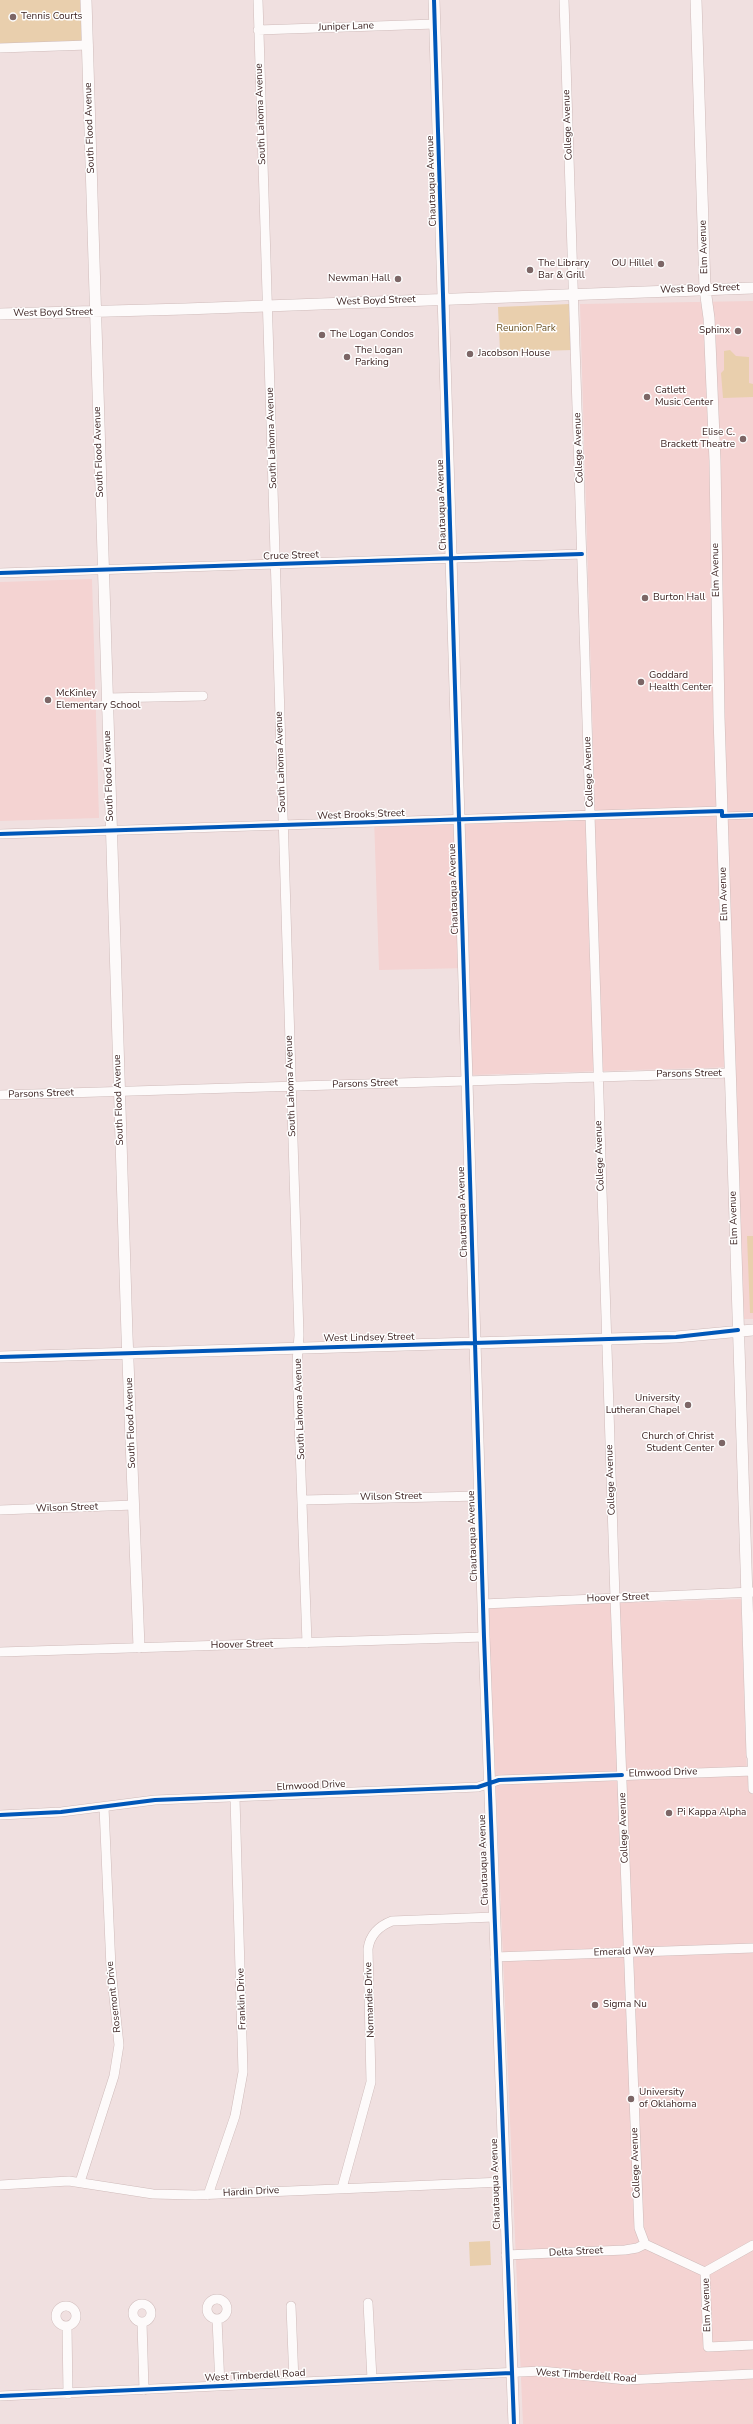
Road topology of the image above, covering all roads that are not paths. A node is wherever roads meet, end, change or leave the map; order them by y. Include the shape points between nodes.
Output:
1 (86, 0) edge
2 (258, 0) edge
3 (434, 0) edge
4 (564, 0) edge
5 (696, 0) edge
6 (435, 24) junction
7 (258, 30) junction
8 (88, 45) junction
9 (0, 48) edge
10 (753, 288) edge
11 (705, 289) junction
12 (573, 295) junction
13 (443, 299) junction
14 (267, 305) junction
15 (95, 312) junction
16 (0, 314) edge
17 (582, 554) junction
18 (452, 559) junction
19 (276, 564) junction
20 (103, 570) junction
21 (0, 574) edge
22 (203, 696) dead end
23 (107, 698) junction
24 (722, 814) junction
25 (753, 815) edge
26 (590, 816) junction
27 (459, 820) junction
28 (283, 825) junction
29 (111, 831) junction
30 (0, 834) edge
31 (730, 1073) junction
32 (598, 1076) junction
33 (467, 1081) junction
34 (291, 1086) junction
35 (119, 1092) junction
36 (0, 1095) edge
37 (738, 1330) junction
38 (753, 1330) edge
39 (606, 1339) junction
40 (475, 1343) junction
41 (298, 1348) junction
42 (129, 1353) junction
43 (0, 1357) edge
44 (480, 1496) junction
45 (303, 1500) junction
46 (134, 1505) junction
47 (0, 1510) edge
48 (750, 1592) edge
49 (614, 1598) junction
50 (483, 1604) junction
51 (484, 1637) junction
52 (307, 1643) junction
53 (139, 1647) junction
54 (0, 1652) edge
55 (752, 1755) joint
56 (753, 1771) edge
57 (622, 1774) junction
58 (489, 1783) junction
59 (753, 1789) edge
60 (235, 1798) junction
61 (104, 1807) junction
62 (0, 1815) edge
63 (494, 1917) junction
64 (753, 1948) edge
65 (628, 1952) junction
66 (495, 1957) junction
67 (80, 2182) junction
68 (503, 2182) junction
69 (0, 2185) edge
70 (342, 2188) junction
71 (208, 2194) junction
72 (645, 2244) junction
73 (753, 2245) edge
74 (506, 2255) junction
75 (705, 2272) junction
76 (368, 2302) dead end
77 (292, 2306) dead end
78 (218, 2319) dead end
79 (142, 2322) dead end
80 (67, 2326) dead end
81 (753, 2345) edge
82 (511, 2373) junction
83 (753, 2374) edge
84 (372, 2379) junction
85 (294, 2382) junction
86 (220, 2386) junction
87 (144, 2390) junction
88 (68, 2394) junction
89 (0, 2396) edge
90 (514, 2424) edge

1 - 8 street, South Flood Avenue
2 - 7 street, South Lahoma Avenue
3 - 6 street, Chautauqua Avenue
4 - 12 street, College Avenue
5 - 11 street, Elm Avenue
6 - 7 street, Juniper Lane
6 - 13 street, Chautauqua Avenue
7 - 14 street, South Lahoma Avenue
8 - 9 street
8 - 15 street, South Flood Avenue
10 - 11 street, West Boyd Street
11 - 12 street, West Boyd Street
11 - 24 street, Elm Avenue via 709,318 715,461
12 - 13 street, West Boyd Street
12 - 17 street, College Avenue
13 - 14 street, West Boyd Street
13 - 18 street, Chautauqua Avenue
14 - 15 street, West Boyd Street
14 - 19 street, South Lahoma Avenue
15 - 16 street, West Boyd Street
15 - 20 street, South Flood Avenue
17 - 18 street, Cruce Street
17 - 26 street, College Avenue
18 - 19 street, Cruce Street
18 - 27 street, Chautauqua Avenue
19 - 20 street, Cruce Street
19 - 28 street, South Lahoma Avenue
20 - 21 street, Cruce Street
20 - 23 street, South Flood Avenue
22 - 23 street
23 - 29 street, South Flood Avenue
24 - 25 street, West Brooks Street
24 - 26 street, West Brooks Street
24 - 31 street, Elm Avenue
26 - 27 street, West Brooks Street
26 - 32 street, College Avenue
27 - 28 street, West Brooks Street
27 - 33 street, Chautauqua Avenue
28 - 29 street, West Brooks Street
28 - 34 street, South Lahoma Avenue
29 - 30 street, West Brooks Street
29 - 35 street, South Flood Avenue
31 - 32 street, Parsons Street
31 - 37 street, Elm Avenue
32 - 33 street, Parsons Street
32 - 39 street, College Avenue
33 - 34 street, Parsons Street
33 - 40 street, Chautauqua Avenue
34 - 35 street, Parsons Street
34 - 41 street, South Lahoma Avenue
35 - 36 street, Parsons Street
35 - 42 street, South Flood Avenue
37 - 38 street, West Lindsey Street
37 - 39 street, West Lindsey Street via 676,1337
37 - 48 street, Elm Avenue
39 - 40 street, West Lindsey Street
39 - 49 street, College Avenue
40 - 41 street, West Lindsey Street
40 - 44 street, Chautauqua Avenue
41 - 42 street, West Lindsey Street
41 - 45 street, South Lahoma Avenue
42 - 43 street, West Lindsey Street
42 - 46 street, South Flood Avenue
44 - 45 street, Wilson Street
44 - 50 street, Chautauqua Avenue
45 - 52 street, South Lahoma Avenue
46 - 47 street, Wilson Street
46 - 53 street, South Flood Avenue
48 - 49 street, Hoover Street
48 - 55 street, Elm Avenue
49 - 50 street, Hoover Street
49 - 57 street, College Avenue
50 - 51 street, Chautauqua Avenue
51 - 52 street, Hoover Street
51 - 58 street, Chautauqua Avenue
52 - 53 street, Hoover Street
53 - 54 street, Hoover Street
55 - 56 street, Elm Avenue
56 - 57 street, Elmwood Drive
56 - 59 street, Elm Avenue
57 - 58 street, Elmwood Drive via 499,1780
57 - 65 street, College Avenue
58 - 60 street, Elmwood Drive via 478,1787
58 - 63 street, Chautauqua Avenue
60 - 61 street, Elmwood Drive via 155,1800
60 - 71 street, Franklin Drive via 243,2072 235,2116
61 - 62 street, Elmwood Drive via 55,1813
61 - 67 street, Rosemont Drive via 111,1968 119,2045 114,2076
63 - 66 street, Chautauqua Avenue
63 - 70 street, Normandie Drive via 392,1921 380,1927 371,1937 368,1949 371,2082
64 - 65 street, Emerald Way
65 - 66 street, Emerald Way
65 - 72 street, College Avenue via 638,2228
66 - 68 street, Chautauqua Avenue
67 - 69 street, Hardin Drive
67 - 71 street, Hardin Drive via 153,2194
68 - 70 street, Hardin Drive
68 - 74 street, Chautauqua Avenue
70 - 71 street, Hardin Drive
72 - 74 street, Delta Street via 625,2250
72 - 75 street
73 - 75 street, Elm Avenue
74 - 82 street, Chautauqua Avenue
75 - 81 street, Elm Avenue via 708,2347
76 - 84 street
77 - 85 street, West Timberdell Road
78 - 86 street, West Timberdell Road
79 - 87 street
80 - 88 street
82 - 83 street, West Timberdell Road via 550,2372 626,2380
82 - 84 street, West Timberdell Road
82 - 90 street, Chautauqua Avenue
84 - 85 street, West Timberdell Road
85 - 86 street, West Timberdell Road
86 - 87 street, West Timberdell Road
87 - 88 street, West Timberdell Road
88 - 89 street, West Timberdell Road

